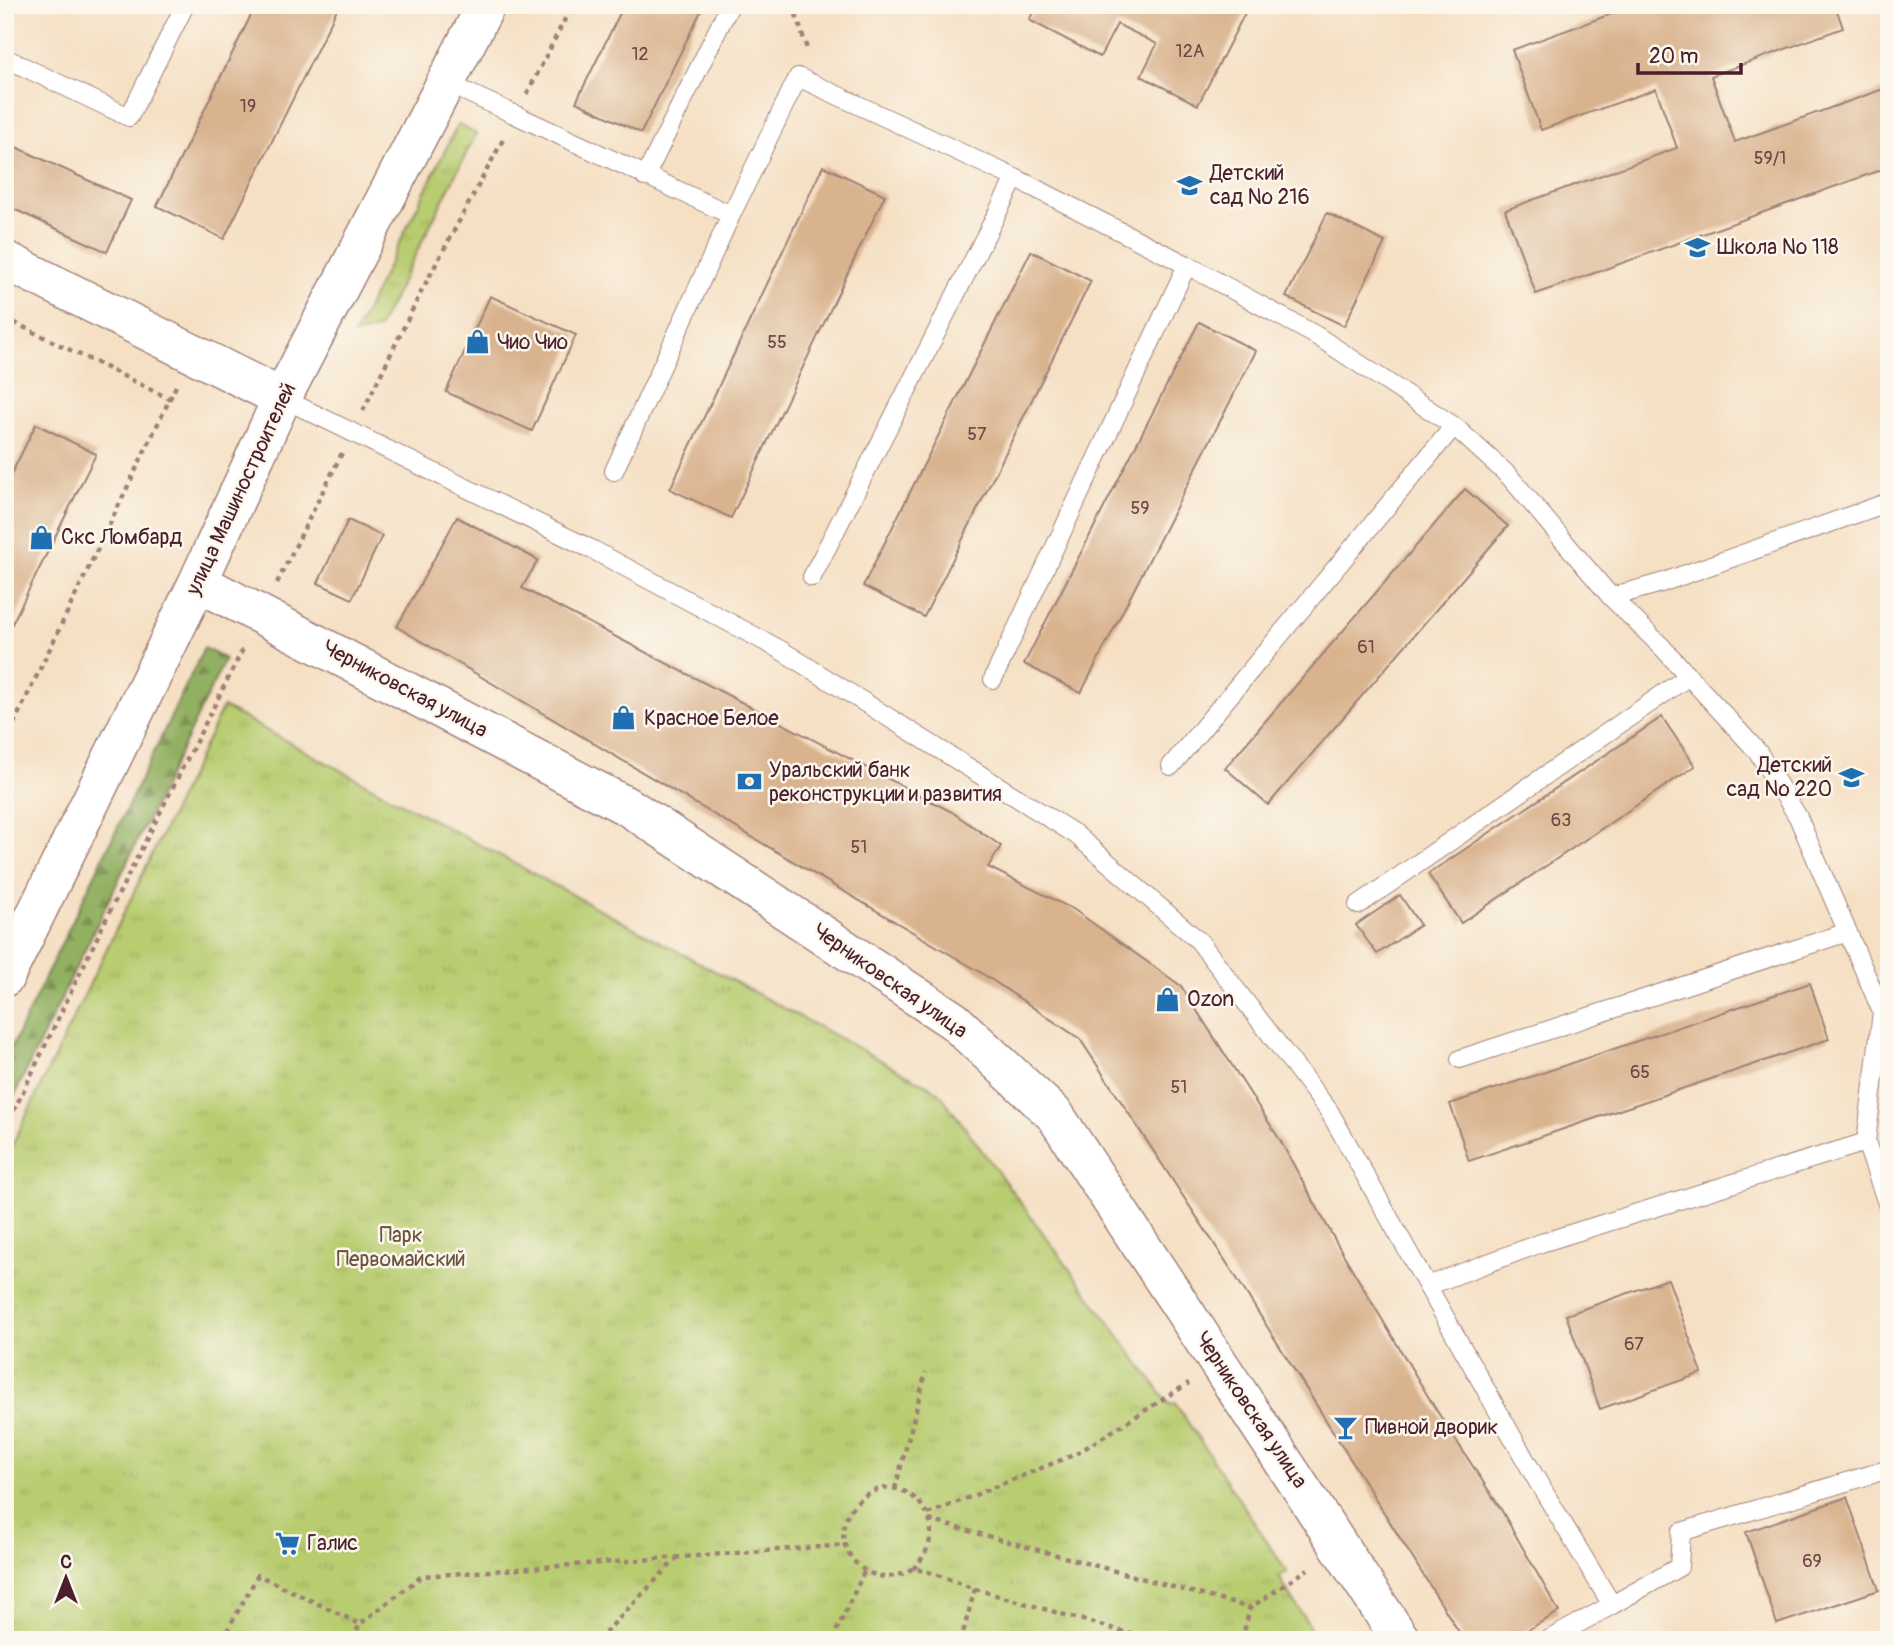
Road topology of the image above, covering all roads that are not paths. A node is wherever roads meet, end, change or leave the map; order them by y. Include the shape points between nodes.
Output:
1 (185, 5) edge
2 (486, 5) edge
3 (730, 5) edge
4 (5, 58) edge
5 (447, 83) junction
6 (645, 177) junction
7 (1015, 178) junction
8 (731, 215) junction
9 (5, 260) edge
10 (1187, 265) junction
11 (282, 398) junction
12 (1454, 426) junction
13 (614, 471) dead end
14 (1889, 502) edge
15 (812, 577) dead end
16 (198, 582) junction
17 (1611, 597) junction
18 (1689, 676) junction
19 (993, 679) dead end
20 (1171, 766) dead end
21 (1358, 905) dead end
22 (1848, 932) junction
23 (5, 977) edge
24 (1885, 1012) edge
25 (1460, 1059) dead end
26 (1866, 1142) junction
27 (1889, 1209) edge
28 (1427, 1286) junction
29 (1889, 1469) edge
30 (1612, 1605) junction
31 (1401, 1640) edge
32 (1548, 1640) edge

1 - 4 lane via 129,117
2 - 5 street, улица Машиностроителей
3 - 6 lane
5 - 6 lane
5 - 11 street, улица Машиностроителей
6 - 8 lane
7 - 8 lane via 799,77
7 - 10 lane
7 - 15 lane
8 - 13 lane
9 - 11 street
10 - 12 lane via 1317,335
10 - 19 lane
11 - 16 street, улица Машиностроителей
11 - 28 lane via 593,550 779,649 1075,834 1199,941 1329,1111
12 - 17 lane via 1509,476
12 - 20 lane
14 - 17 lane
16 - 23 street, улица Машиностроителей
16 - 31 street, Черниковская улица via 630,808 954,1021 1055,1115
17 - 18 lane
18 - 21 lane
18 - 22 lane via 1758,752 1778,784 1798,817
22 - 24 lane
22 - 25 lane
24 - 26 lane
26 - 27 lane
26 - 28 lane via 1541,1243
28 - 30 lane
29 - 30 lane via 1681,1532 1679,1567
30 - 32 lane

